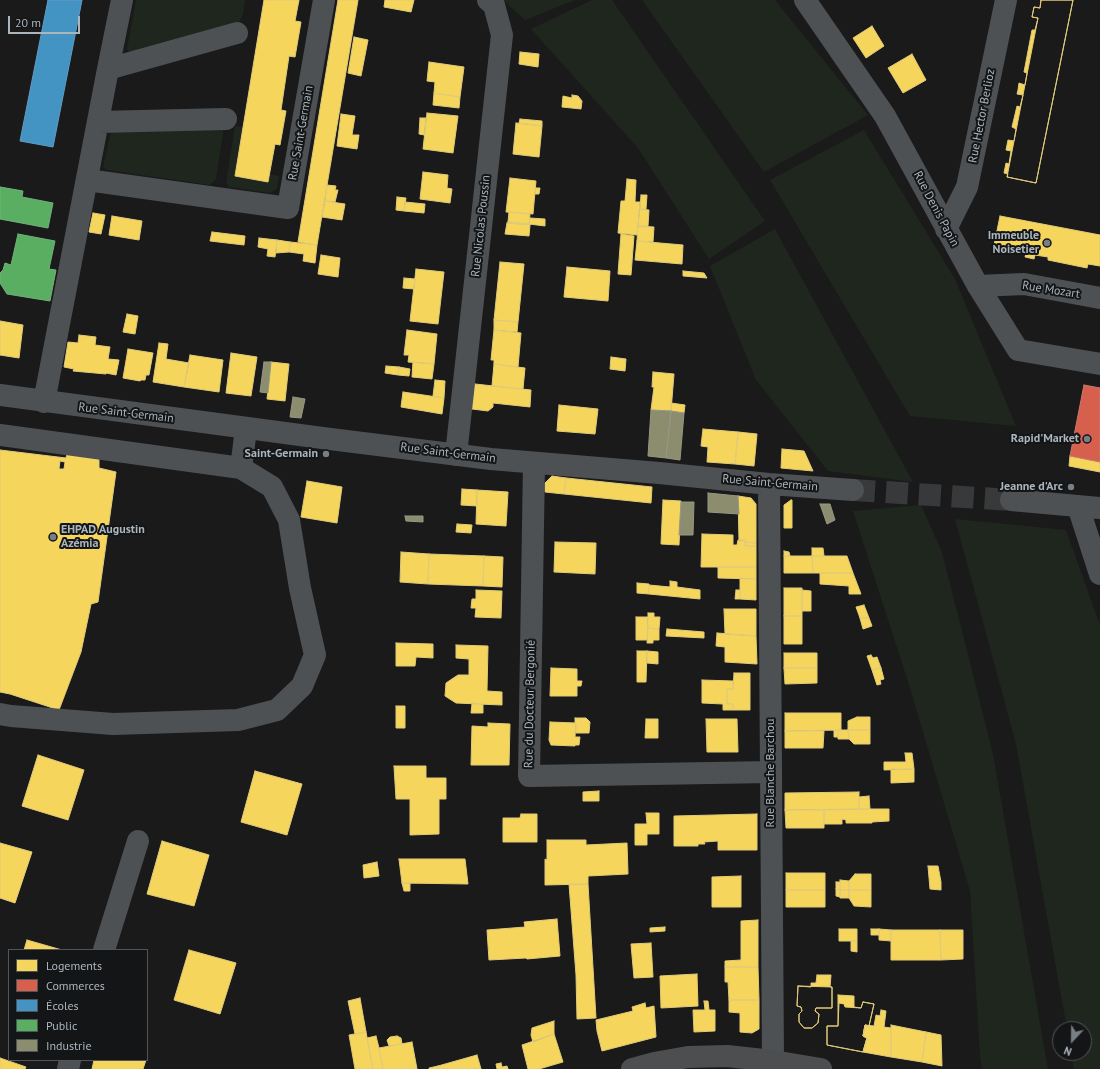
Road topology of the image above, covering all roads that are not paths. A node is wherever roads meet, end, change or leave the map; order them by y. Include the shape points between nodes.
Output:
1 (122, 0) edge
2 (324, 0) edge
3 (488, 0) edge
4 (805, 0) edge
5 (1006, 0) edge
6 (237, 33) dead end
7 (108, 69) junction
8 (226, 119) dead end
9 (98, 122) junction
10 (87, 180) junction
11 (946, 229) junction
12 (978, 286) junction
13 (1100, 298) edge
14 (1100, 364) edge
15 (0, 395) edge
16 (44, 402) junction
17 (246, 428) junction
18 (0, 435) edge
19 (456, 455) junction
20 (534, 462) junction
21 (241, 468) junction
22 (769, 484) junction
23 (853, 490) tunnel mouth
24 (1011, 500) tunnel mouth
25 (1078, 506) junction
26 (1100, 508) edge
27 (1100, 574) edge
28 (0, 714) edge
29 (771, 772) junction
30 (138, 841) dead end
31 (104, 949) edge
32 (773, 1061) junction
33 (632, 1069) edge
34 (821, 1069) edge

1 - 7 street
2 - 10 street, Rue Saint-Germain via 288,208
3 - 19 street, Rue Nicolas Poussin via 494,5 502,35
4 - 11 street, Rue Denis Papin via 885,116
5 - 11 street, Rue Hector Berlioz via 967,187
6 - 7 street
7 - 9 street
8 - 9 street
9 - 10 street
10 - 16 street
11 - 12 street, Rue Denis Papin
12 - 13 street, Rue Mozart via 1024,284
12 - 14 street, Rue Denis Papin via 1018,350
15 - 16 street, Rue Saint-Germain
16 - 17 street, Rue Saint-Germain
17 - 19 street, Rue Saint-Germain
17 - 21 street
18 - 21 street
19 - 20 street, Rue Saint-Germain
20 - 22 street, Rue Saint-Germain
20 - 29 street, Rue du Docteur Bergonié via 529,776
21 - 28 street via 272,486 289,520 300,588 315,655 302,686 277,710 238,720 113,724
22 - 23 street, Rue Saint-Germain
22 - 29 street, Rue Blanche Barchou
24 - 25 street
25 - 26 street
25 - 27 street
29 - 32 street, Rue Blanche Barchou
30 - 31 street
32 - 33 main road via 727,1056 688,1057
32 - 34 main road

